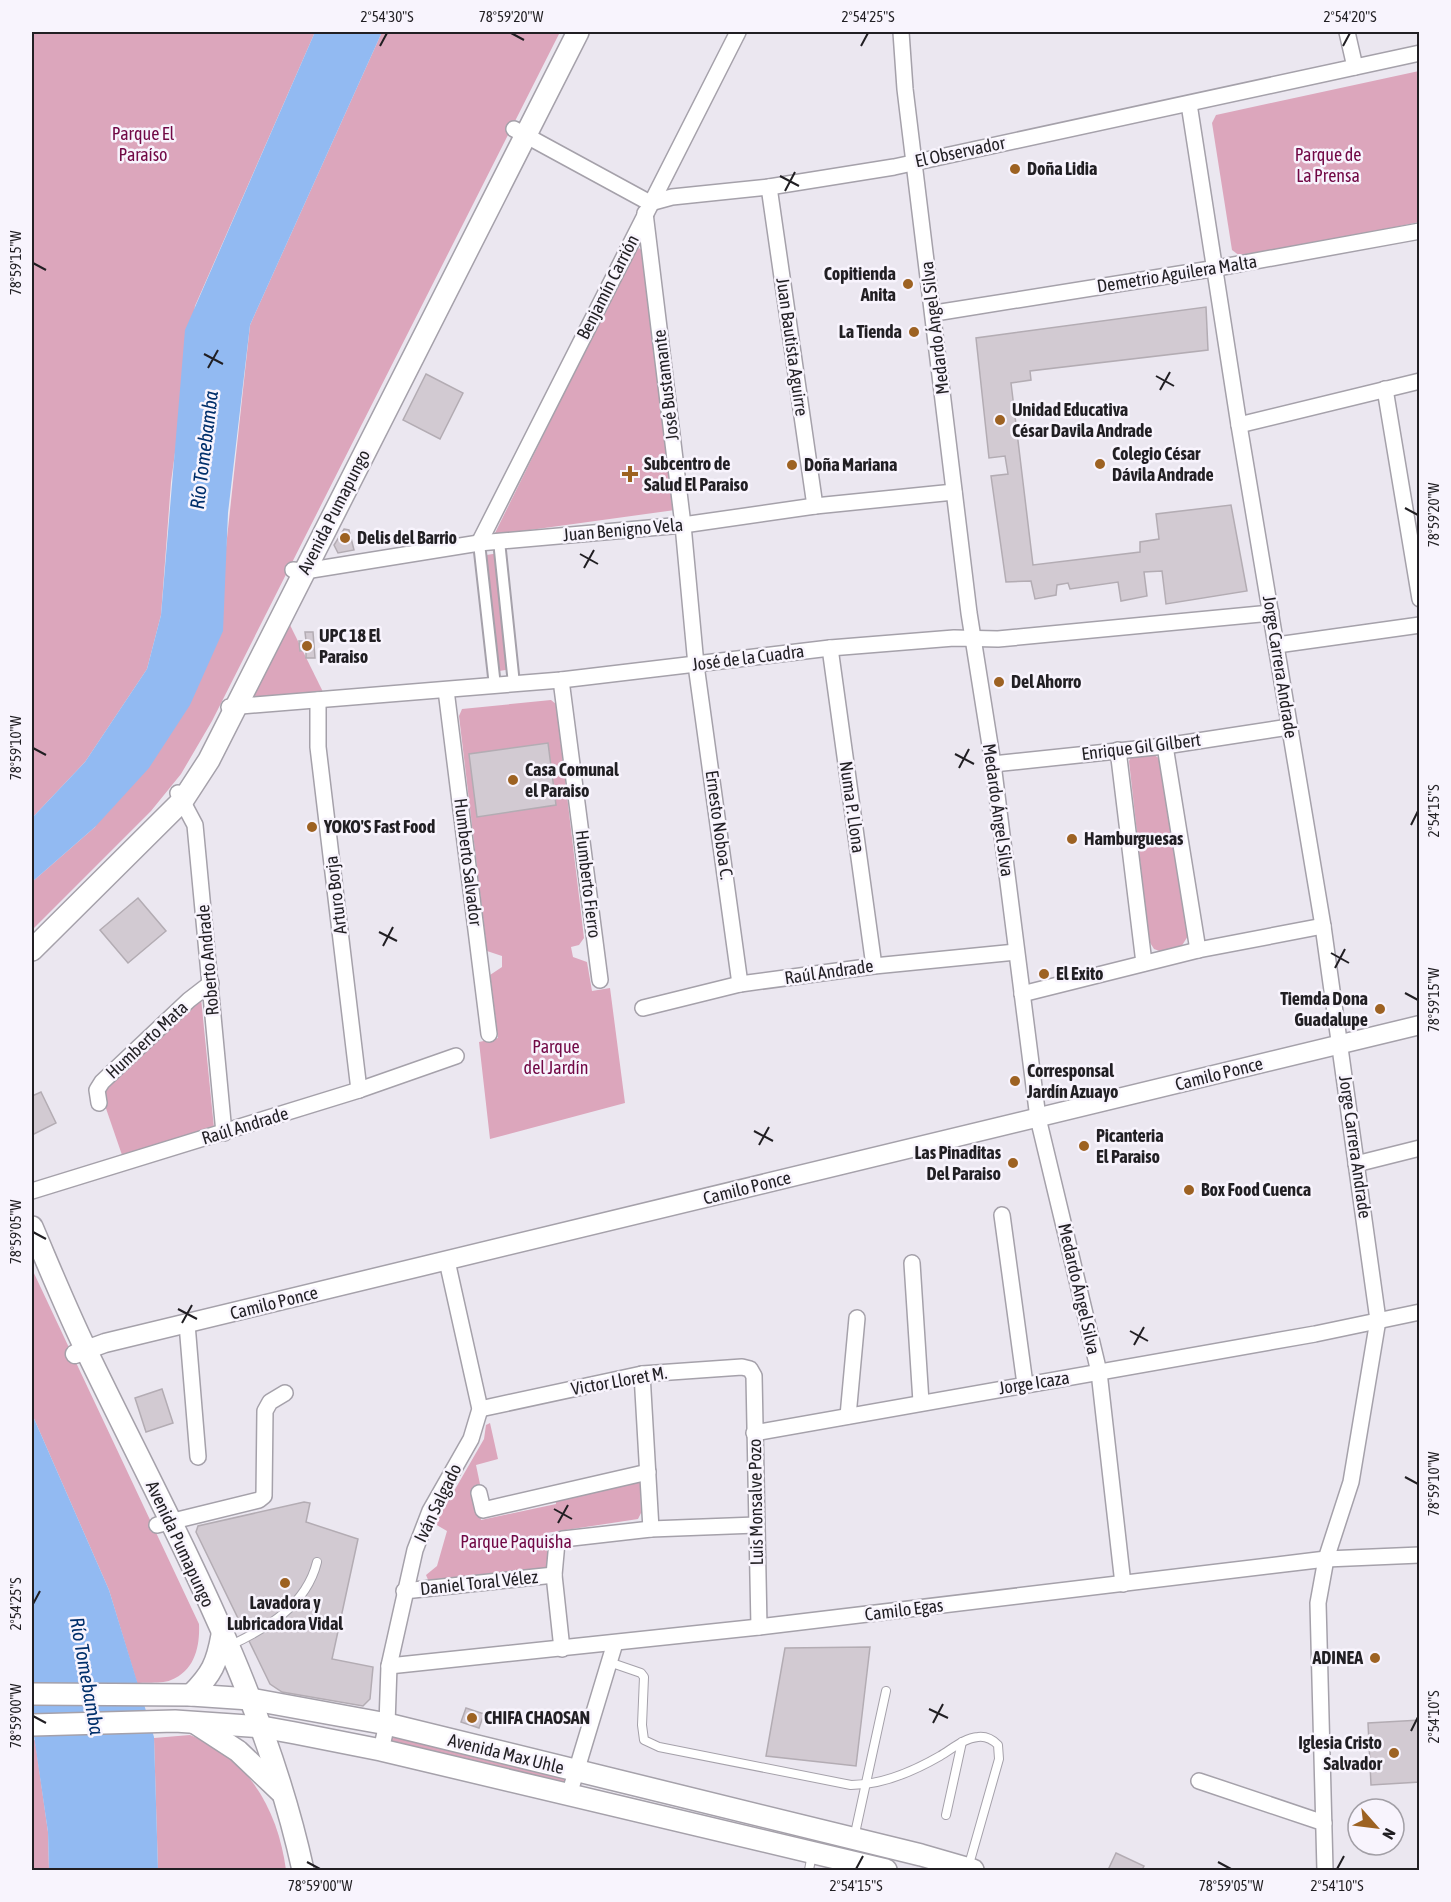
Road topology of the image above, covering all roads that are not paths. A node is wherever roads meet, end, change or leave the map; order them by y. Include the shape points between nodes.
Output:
1 (578, 32) edge
2 (738, 32) edge
3 (901, 32) edge
4 (1347, 32) edge
5 (1419, 54) edge
6 (1355, 67) junction
7 (1189, 104) junction
8 (519, 132) junction
9 (914, 161) junction
10 (769, 187) junction
11 (648, 208) junction
12 (1419, 231) edge
13 (1217, 268) junction
14 (934, 314) junction
15 (1419, 381) edge
16 (1385, 389) junction
17 (1239, 425) junction
18 (954, 492) junction
19 (815, 506) junction
20 (683, 525) junction
21 (498, 541) junction
22 (479, 543) junction
23 (299, 570) junction
24 (1419, 599) edge
25 (1272, 613) junction
26 (1419, 625) edge
27 (973, 638) junction
28 (1277, 645) junction
29 (830, 648) junction
30 (696, 665) junction
31 (561, 680) junction
32 (514, 684) junction
33 (495, 686) junction
34 (446, 690) junction
35 (318, 700) junction
36 (231, 707) junction
37 (1289, 727) junction
38 (1165, 746) junction
39 (1118, 750) junction
40 (993, 764) junction
41 (180, 796) junction
42 (1323, 926) junction
43 (32, 950) edge
44 (1198, 950) junction
45 (1016, 951) junction
46 (1144, 963) junction
47 (874, 966) junction
48 (600, 980) dead end
49 (211, 983) junction
50 (740, 984) junction
51 (1022, 994) junction
52 (643, 1008) dead end
53 (1419, 1025) edge
54 (489, 1034) dead end
55 (1341, 1044) junction
56 (456, 1056) dead end
57 (359, 1090) junction
58 (99, 1103) dead end
59 (1038, 1118) junction
60 (224, 1133) junction
61 (1419, 1148) edge
62 (1356, 1164) junction
63 (32, 1191) edge
64 (1002, 1215) dead end
65 (32, 1227) edge
66 (447, 1261) junction
67 (912, 1263) dead end
68 (1419, 1312) edge
69 (857, 1318) dead end
70 (1378, 1320) junction
71 (187, 1324) junction
72 (80, 1352) junction
73 (1099, 1372) junction
74 (642, 1374) junction
75 (754, 1376) joint
76 (1025, 1384) junction
77 (285, 1393) dead end
78 (921, 1402) junction
79 (480, 1409) junction
80 (848, 1416) junction
81 (754, 1433) junction
82 (198, 1457) dead end
83 (648, 1472) junction
84 (479, 1493) dead end
85 (163, 1523) junction
86 (756, 1525) junction
87 (651, 1529) junction
88 (1419, 1555) edge
89 (1326, 1559) junction
90 (317, 1562) dead end
91 (554, 1575) junction
92 (1123, 1584) junction
93 (404, 1591) junction
94 (759, 1627) junction
95 (225, 1640) junction
96 (615, 1643) junction
97 (562, 1649) junction
98 (609, 1662) junction
99 (389, 1666) junction
100 (886, 1691) dead end
101 (32, 1694) edge
102 (183, 1694) junction
103 (250, 1699) junction
104 (184, 1722) junction
105 (387, 1724) junction
106 (32, 1725) edge
107 (262, 1727) junction
108 (962, 1742) junction
109 (381, 1750) junction
110 (576, 1772) junction
111 (1199, 1780) dead end
112 (867, 1785) junction
113 (569, 1795) junction
114 (285, 1796) junction
115 (946, 1815) dead end
116 (1324, 1823) junction
117 (854, 1839) junction
118 (811, 1862) edge
119 (919, 1863) edge
120 (873, 1869) edge
121 (303, 1870) edge
122 (970, 1870) edge
123 (1325, 1870) edge

1 - 8 main road, Avenida Pumapungo
2 - 11 street, Benjamín Carrión
3 - 9 street, Medardo Ángel Silva
4 - 6 street
5 - 6 street, El Observador
6 - 7 street, El Observador
7 - 9 street, El Observador
7 - 13 street, Jorge Carrera Andrade
8 - 11 street
8 - 23 main road, Avenida Pumapungo
9 - 10 street, El Observador
9 - 14 street, Medardo Ángel Silva
10 - 11 street, El Observador via 672,197
10 - 19 street, Juan Bautista Aguirre
11 - 20 street, José Bustamante
11 - 22 street, Benjamín Carrión
12 - 13 street, Demetrio Aguilera Malta
13 - 14 street, Demetrio Aguilera Malta
13 - 17 street, Jorge Carrera Andrade
14 - 18 street, Medardo Ángel Silva
15 - 16 street
16 - 17 street
16 - 24 street
17 - 25 street, Jorge Carrera Andrade
18 - 19 street, Juan Benigno Vela
18 - 27 street, Medardo Ángel Silva
19 - 20 street, Juan Benigno Vela
20 - 21 street, Juan Benigno Vela
20 - 30 street, José Bustamante
21 - 22 street, Juan Benigno Vela
21 - 32 street
22 - 23 street, Juan Benigno Vela
22 - 33 street
23 - 36 main road, Avenida Pumapungo
25 - 27 street, José de la Cuadra via 998,639
25 - 28 street, Jorge Carrera Andrade
26 - 28 street
27 - 29 street, José de la Cuadra
27 - 40 street, Medardo Ángel Silva
28 - 37 street, Jorge Carrera Andrade
29 - 30 street, José de la Cuadra
29 - 47 street, Numa P. Llona
30 - 31 street, José de la Cuadra
30 - 50 street, Ernesto Noboa C.
31 - 32 street, José de la Cuadra
31 - 48 street, Humberto Fierro
32 - 33 street, José de la Cuadra
33 - 34 street, José de la Cuadra
34 - 35 street, José de la Cuadra
34 - 54 street, Humberto Salvador
35 - 36 street, José de la Cuadra
35 - 57 street, Arturo Borja via 318,747
36 - 41 main road, Avenida Pumapungo via 209,760
37 - 38 street, Enrique Gil Gilbert
37 - 42 street, Jorge Carrera Andrade
38 - 39 street, Enrique Gil Gilbert
38 - 44 street
39 - 40 street, Enrique Gil Gilbert
39 - 46 street
40 - 45 street, Medardo Ángel Silva
41 - 43 main road, Avenida Pumapungo
41 - 49 street, Roberto Andrade via 195,825
42 - 44 street
42 - 55 street, Jorge Carrera Andrade
44 - 46 street
45 - 47 street, Raúl Andrade
45 - 51 street, Medardo Ángel Silva
46 - 51 street
47 - 50 street, Raúl Andrade
49 - 58 street, Humberto Mata via 102,1082 97,1090
49 - 60 street, Roberto Andrade
50 - 52 street, Raúl Andrade
51 - 59 street, Medardo Ángel Silva
53 - 55 street, Camilo Ponce
55 - 59 street, Camilo Ponce
55 - 62 street, Jorge Carrera Andrade
56 - 57 street, Raúl Andrade
57 - 60 street, Raúl Andrade
59 - 66 street, Camilo Ponce
59 - 73 street, Medardo Ángel Silva
60 - 63 street, Raúl Andrade
61 - 62 street
62 - 70 street, Jorge Carrera Andrade
64 - 76 street
65 - 72 main road, Avenida Pumapungo
66 - 71 street, Camilo Ponce
66 - 79 street, Iván Salgado
67 - 78 street
68 - 70 street, Jorge Icaza
69 - 80 street
70 - 73 street, Jorge Icaza
70 - 89 street, Jorge Carrera Andrade via 1351,1482
71 - 72 street, Camilo Ponce
71 - 82 street
72 - 85 main road, Avenida Pumapungo
73 - 76 street, Jorge Icaza
73 - 92 street, Medardo Ángel Silva
74 - 75 street, Victor Lloret M. via 742,1367 750,1369
74 - 79 street, Victor Lloret M.
74 - 83 street
75 - 81 street, Luis Monsalve Pozo
76 - 78 street, Jorge Icaza
77 - 85 street via 270,1402 265,1412 264,1496
78 - 80 street, Jorge Icaza
79 - 93 street, Iván Salgado via 471,1439 430,1511
80 - 81 street, Jorge Icaza
81 - 86 street, Luis Monsalve Pozo
83 - 84 street via 483,1510
83 - 87 street
85 - 95 main road, Avenida Pumapungo
86 - 87 street
86 - 94 street, Luis Monsalve Pozo
87 - 91 street via 563,1539 555,1547
88 - 89 street, Camilo Egas
89 - 92 street, Camilo Egas
89 - 116 street, Jorge Carrera Andrade via 1318,1603
90 - 95 lane via 313,1580 269,1627
91 - 93 street, Daniel Toral Vélez
91 - 97 street
92 - 94 street, Camilo Egas
93 - 99 street, Iván Salgado
94 - 96 street, Camilo Egas
95 - 102 main road via 206,1680
95 - 103 main road, Avenida Pumapungo
96 - 97 street, Camilo Egas
96 - 98 street
97 - 99 street, Camilo Egas
98 - 110 street
98 - 112 lane via 644,1677 644,1740 659,1747
99 - 105 street, Iván Salgado
100 - 112 lane
101 - 102 main road, Avenida Max Uhle
102 - 103 main road, Avenida Max Uhle
103 - 105 main road, Avenida Max Uhle
103 - 107 main road, Avenida Pumapungo
104 - 106 main road, Avenida Max Uhle
104 - 107 main road, Avenida Max Uhle
104 - 114 main road via 238,1751
105 - 109 street, Iván Salgado
105 - 110 main road, Avenida Max Uhle
107 - 109 main road, Avenida Max Uhle
107 - 114 main road, Avenida Pumapungo
108 - 112 lane via 904,1773
108 - 115 lane
108 - 122 lane via 978,1737 992,1739 998,1745 999,1759
109 - 113 main road, Avenida Max Uhle
110 - 113 street
110 - 117 main road, Avenida Max Uhle
111 - 116 street
112 - 117 lane
113 - 118 main road, Avenida Max Uhle
114 - 121 main road, Avenida Pumapungo
116 - 123 street, Jorge Carrera Andrade
117 - 119 main road, Avenida Max Uhle
118 - 120 main road, Avenida Max Uhle
119 - 122 main road, Avenida Max Uhle

